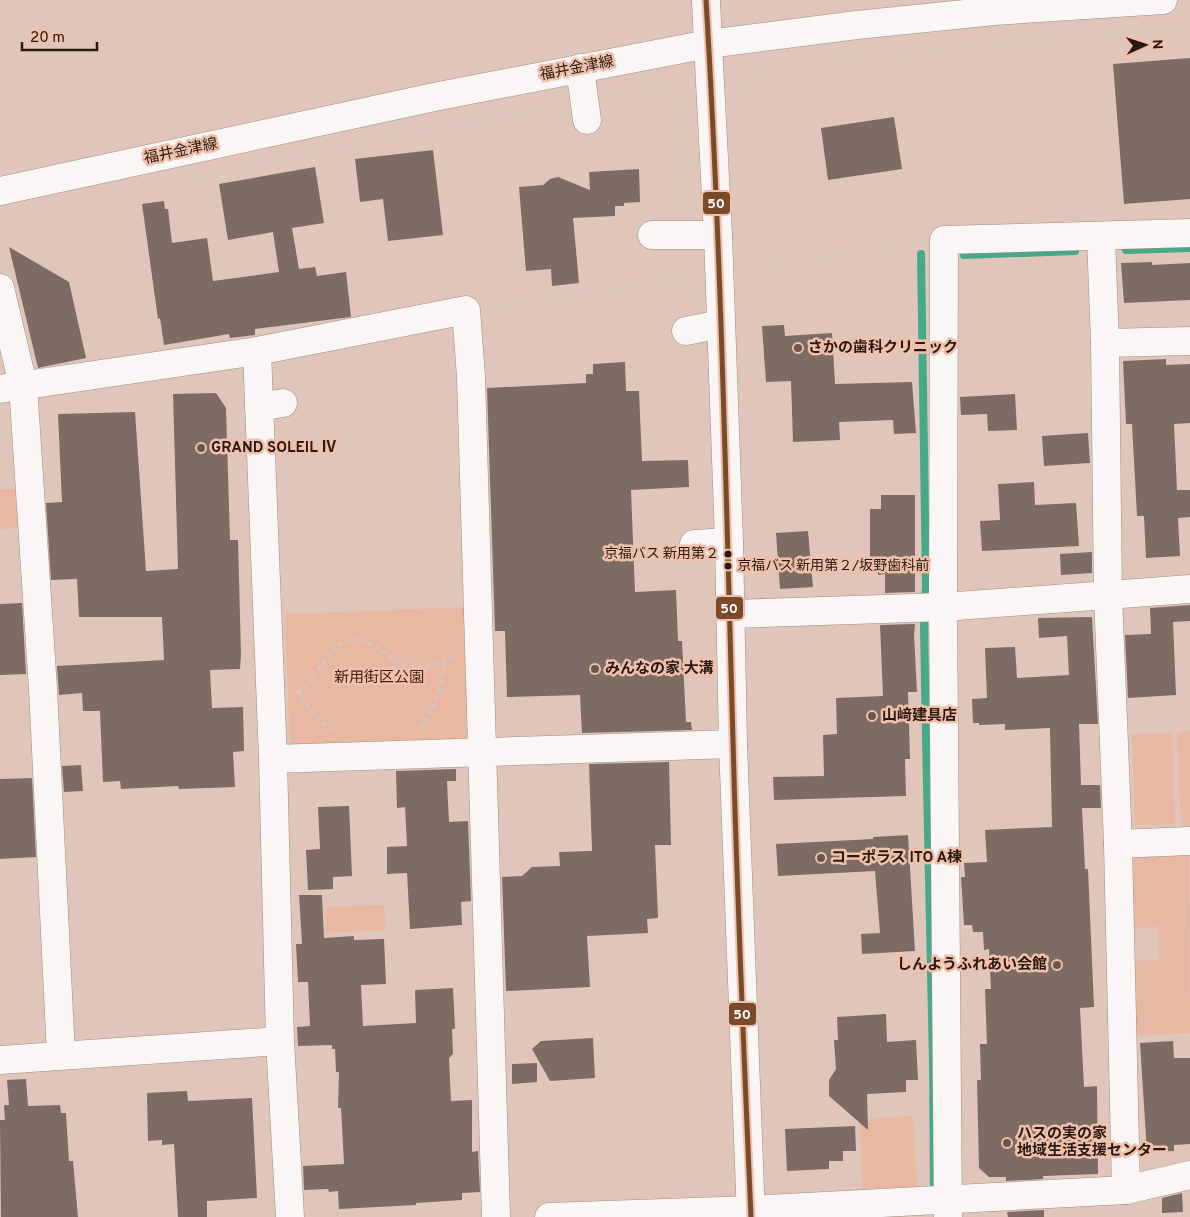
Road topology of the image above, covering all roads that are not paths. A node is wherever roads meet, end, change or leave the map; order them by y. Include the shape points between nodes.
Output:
1 (706, 0) edge
2 (1163, 0) edge
3 (708, 44) junction
4 (580, 68) junction
5 (586, 111) road end
6 (0, 191) edge
7 (1190, 233) edge
8 (652, 235) dead end
9 (718, 235) junction
10 (1101, 236) junction
11 (0, 288) edge
12 (720, 324) junction
13 (686, 331) dead end
14 (1190, 341) edge
15 (1105, 343) junction
16 (257, 351) junction
17 (12, 387) edge
18 (729, 542) junction
19 (694, 544) dead end
20 (1190, 589) edge
21 (1108, 595) junction
22 (942, 607) junction
23 (730, 614) junction
24 (733, 744) junction
25 (482, 752) junction
26 (273, 759) junction
27 (1190, 842) edge
28 (1118, 844) junction
29 (280, 1041) junction
30 (61, 1056) junction
31 (0, 1060) edge
32 (1190, 1175) edge
33 (1126, 1190) junction
34 (948, 1209) edge
35 (750, 1214) edge
36 (290, 1217) edge
37 (496, 1217) edge
38 (549, 1217) edge

1 - 3 street
2 - 3 street, 福井金津線 via 945,16
3 - 4 street, 福井金津線
3 - 9 street
4 - 5 street
4 - 6 street, 福井金津線
7 - 10 street
8 - 9 street
9 - 12 street
10 - 15 street
10 - 22 street via 944,240
11 - 17 street
12 - 13 street
12 - 18 street
14 - 15 street
15 - 21 street
16 - 17 street
16 - 25 street via 466,310 471,371 470,577 480,650
16 - 26 street via 271,405 276,586 270,692
17 - 30 street via 43,689
18 - 19 street
18 - 23 street
20 - 21 street
21 - 22 street
21 - 28 street
22 - 23 street
22 - 34 street
23 - 24 street
24 - 25 street
24 - 35 street
25 - 26 street
25 - 37 street
26 - 29 street
27 - 28 street
28 - 33 street
29 - 30 street
29 - 36 street
30 - 31 street
32 - 33 street
33 - 34 street
34 - 35 street
35 - 38 street

